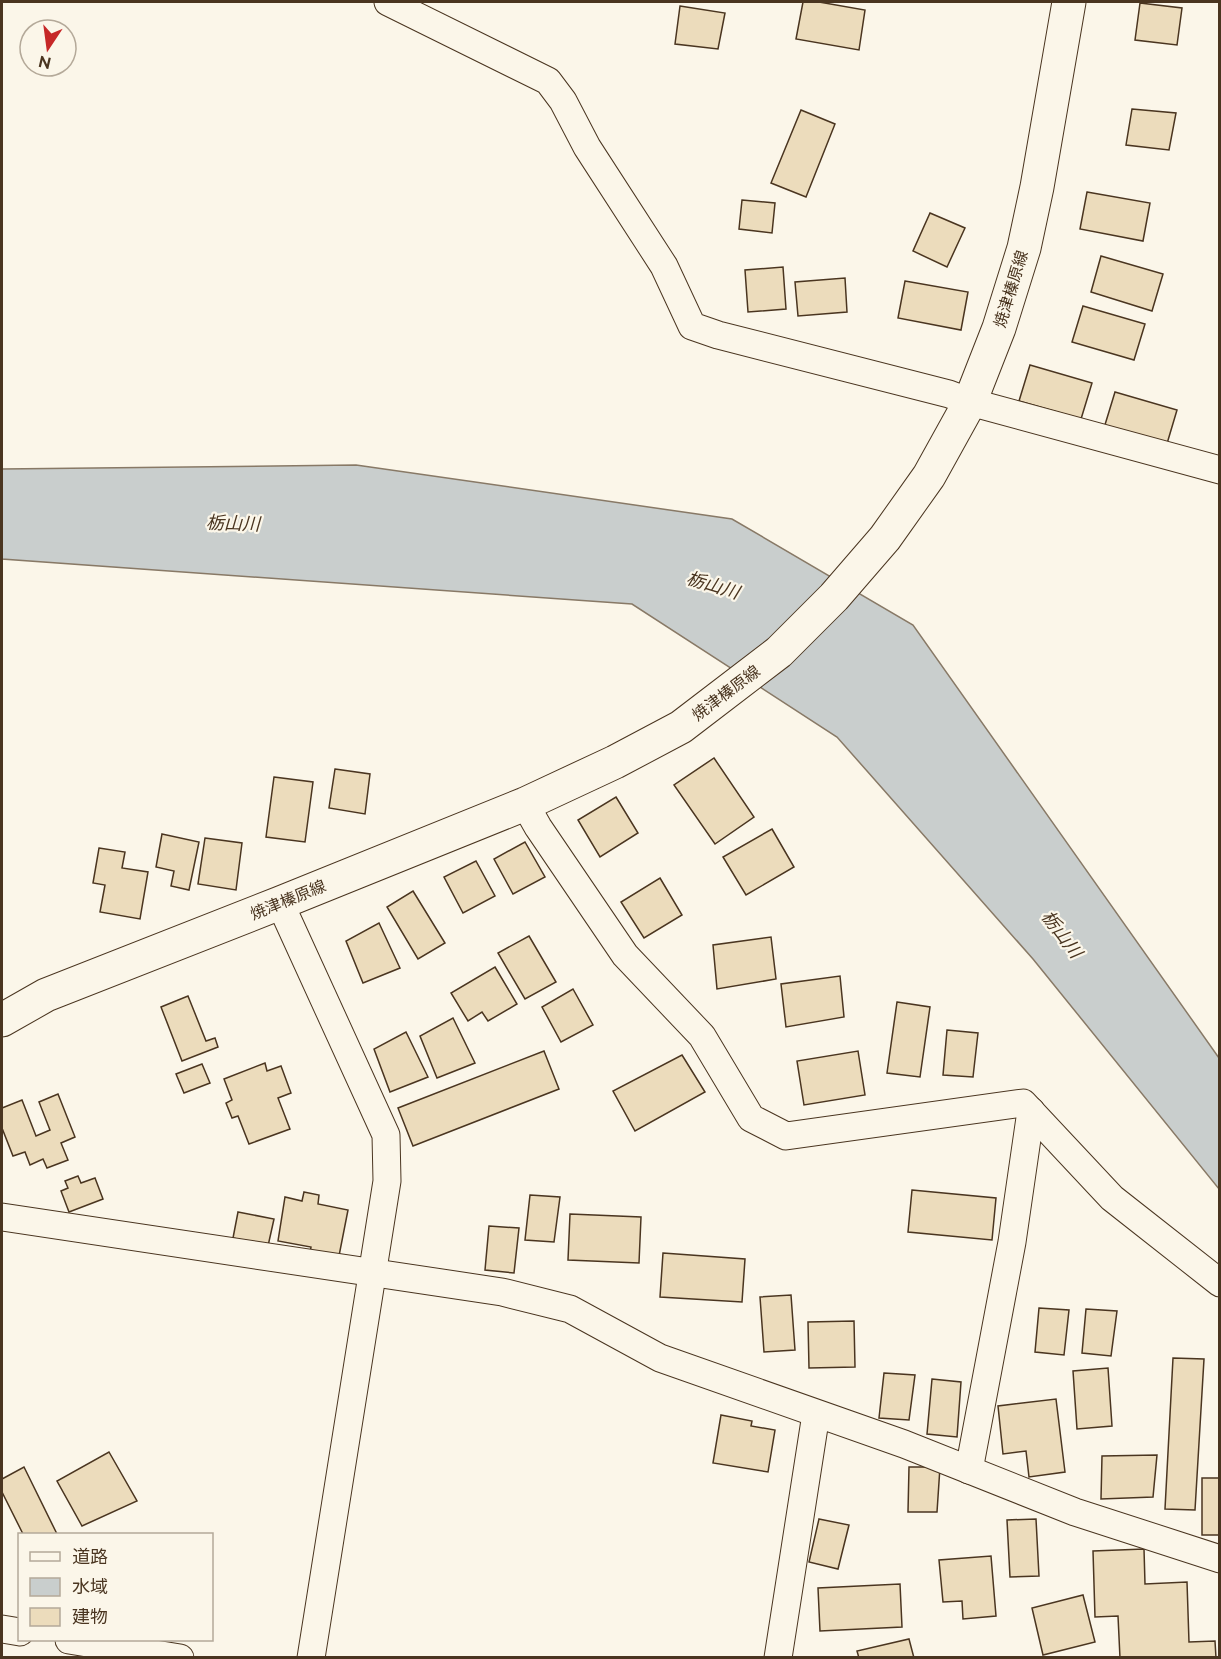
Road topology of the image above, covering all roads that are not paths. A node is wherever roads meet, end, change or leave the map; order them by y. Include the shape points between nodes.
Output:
1 (388, 2) edge
2 (1068, 2) edge
3 (970, 402) junction
4 (1220, 470) edge
5 (525, 804) junction
6 (280, 903) junction
7 (2, 1020) edge
8 (1031, 1111) junction
9 (2, 1217) edge
10 (372, 1273) junction
11 (1220, 1284) edge
12 (816, 1414) junction
13 (969, 1470) junction
14 (1220, 1558) edge
15 (2, 1629) edge
16 (18, 1632) edge
17 (75, 1641) edge
18 (180, 1658) edge
19 (311, 1658) edge
20 (778, 1658) edge

1 - 3 street via 548,81 664,266 692,326
2 - 3 main road, 焼津榛原線 via 1024,248
3 - 4 street
3 - 5 main road, 焼津榛原線 via 929,476 885,538 779,652 681,727
5 - 6 main road, 焼津榛原線
5 - 8 street via 625,955 702,1036 751,1118 786,1136 1023,1103
6 - 7 main road, 焼津榛原線 via 46,995
6 - 10 street via 386,1135 387,1181
8 - 11 street via 1112,1198
8 - 13 street via 1012,1242
9 - 10 street
10 - 12 street via 502,1292 570,1309 660,1358
10 - 19 street
12 - 13 street
12 - 20 street
13 - 14 street via 1075,1512
15 - 16 street
17 - 18 street

